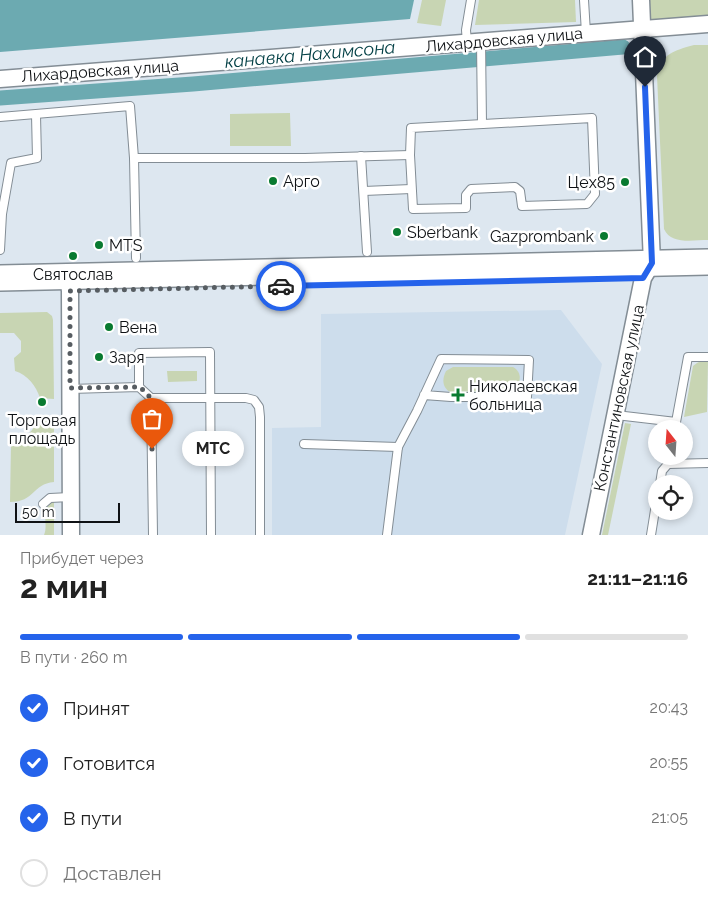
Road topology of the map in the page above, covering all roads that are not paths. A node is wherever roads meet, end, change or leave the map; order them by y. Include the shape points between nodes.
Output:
1 (470, 0) edge
2 (584, 0) edge
3 (641, 0) edge
4 (708, 24) edge
5 (642, 29) junction
6 (586, 33) junction
7 (476, 45) junction
8 (0, 79) edge
9 (36, 114) junction
10 (0, 117) edge
11 (482, 124) junction
12 (410, 155) junction
13 (361, 156) junction
14 (134, 158) junction
15 (410, 189) junction
16 (364, 191) junction
17 (0, 250) edge
18 (367, 252) dead end
19 (136, 258) dead end
20 (708, 262) edge
21 (648, 270) junction
22 (708, 276) edge
23 (0, 278) edge
24 (69, 284) junction
25 (0, 291) edge
26 (708, 357) edge
27 (140, 387) junction
28 (70, 388) junction
29 (424, 395) junction
30 (151, 398) junction
31 (209, 398) junction
32 (616, 415) junction
33 (648, 420) edge
34 (677, 420) edge
35 (304, 444) dead end
36 (398, 447) junction
37 (693, 462) edge
38 (708, 463) edge
39 (70, 497) junction
40 (43, 504) dead end
41 (653, 520) edge
42 (70, 535) edge
43 (153, 535) edge
44 (211, 535) edge
45 (260, 535) edge
46 (387, 535) edge
47 (591, 535) edge
48 (651, 535) edge

1 - 7 lane via 466,30
2 - 6 lane
3 - 5 street, Константиновская улица
4 - 5 street, Лихардовская улица
5 - 6 street, Лихардовская улица
5 - 21 street, Константиновская улица
6 - 7 street, Лихардовская улица
7 - 8 street, Лихардовская улица
7 - 11 lane via 481,68
9 - 10 lane
9 - 14 lane via 130,106
9 - 17 lane via 37,158 11,163 2,214
11 - 12 lane via 412,128
11 - 15 lane via 592,118 594,194 587,204 522,206 520,191 515,187 471,189 466,195 466,208 413,209
12 - 13 lane
12 - 15 lane
13 - 14 lane
13 - 16 lane
14 - 19 lane
15 - 16 lane
16 - 18 lane
20 - 21 main road
21 - 22 main road
21 - 24 main road
21 - 32 street, Константиновская улица
23 - 24 main road
24 - 25 main road
24 - 28 street
26 - 34 lane via 688,358
27 - 28 lane
27 - 30 lane
27 - 31 lane via 139,353 210,352
28 - 39 street
29 - 29 lane via 441,359 529,360 527,397
29 - 36 lane
30 - 31 lane
30 - 43 lane
31 - 44 lane
31 - 45 lane via 246,398 254,400 259,407
32 - 33 lane
32 - 47 street, Константиновская улица
35 - 36 lane
36 - 46 lane
37 - 38 lane
39 - 40 lane via 50,498
39 - 42 street
41 - 48 lane

